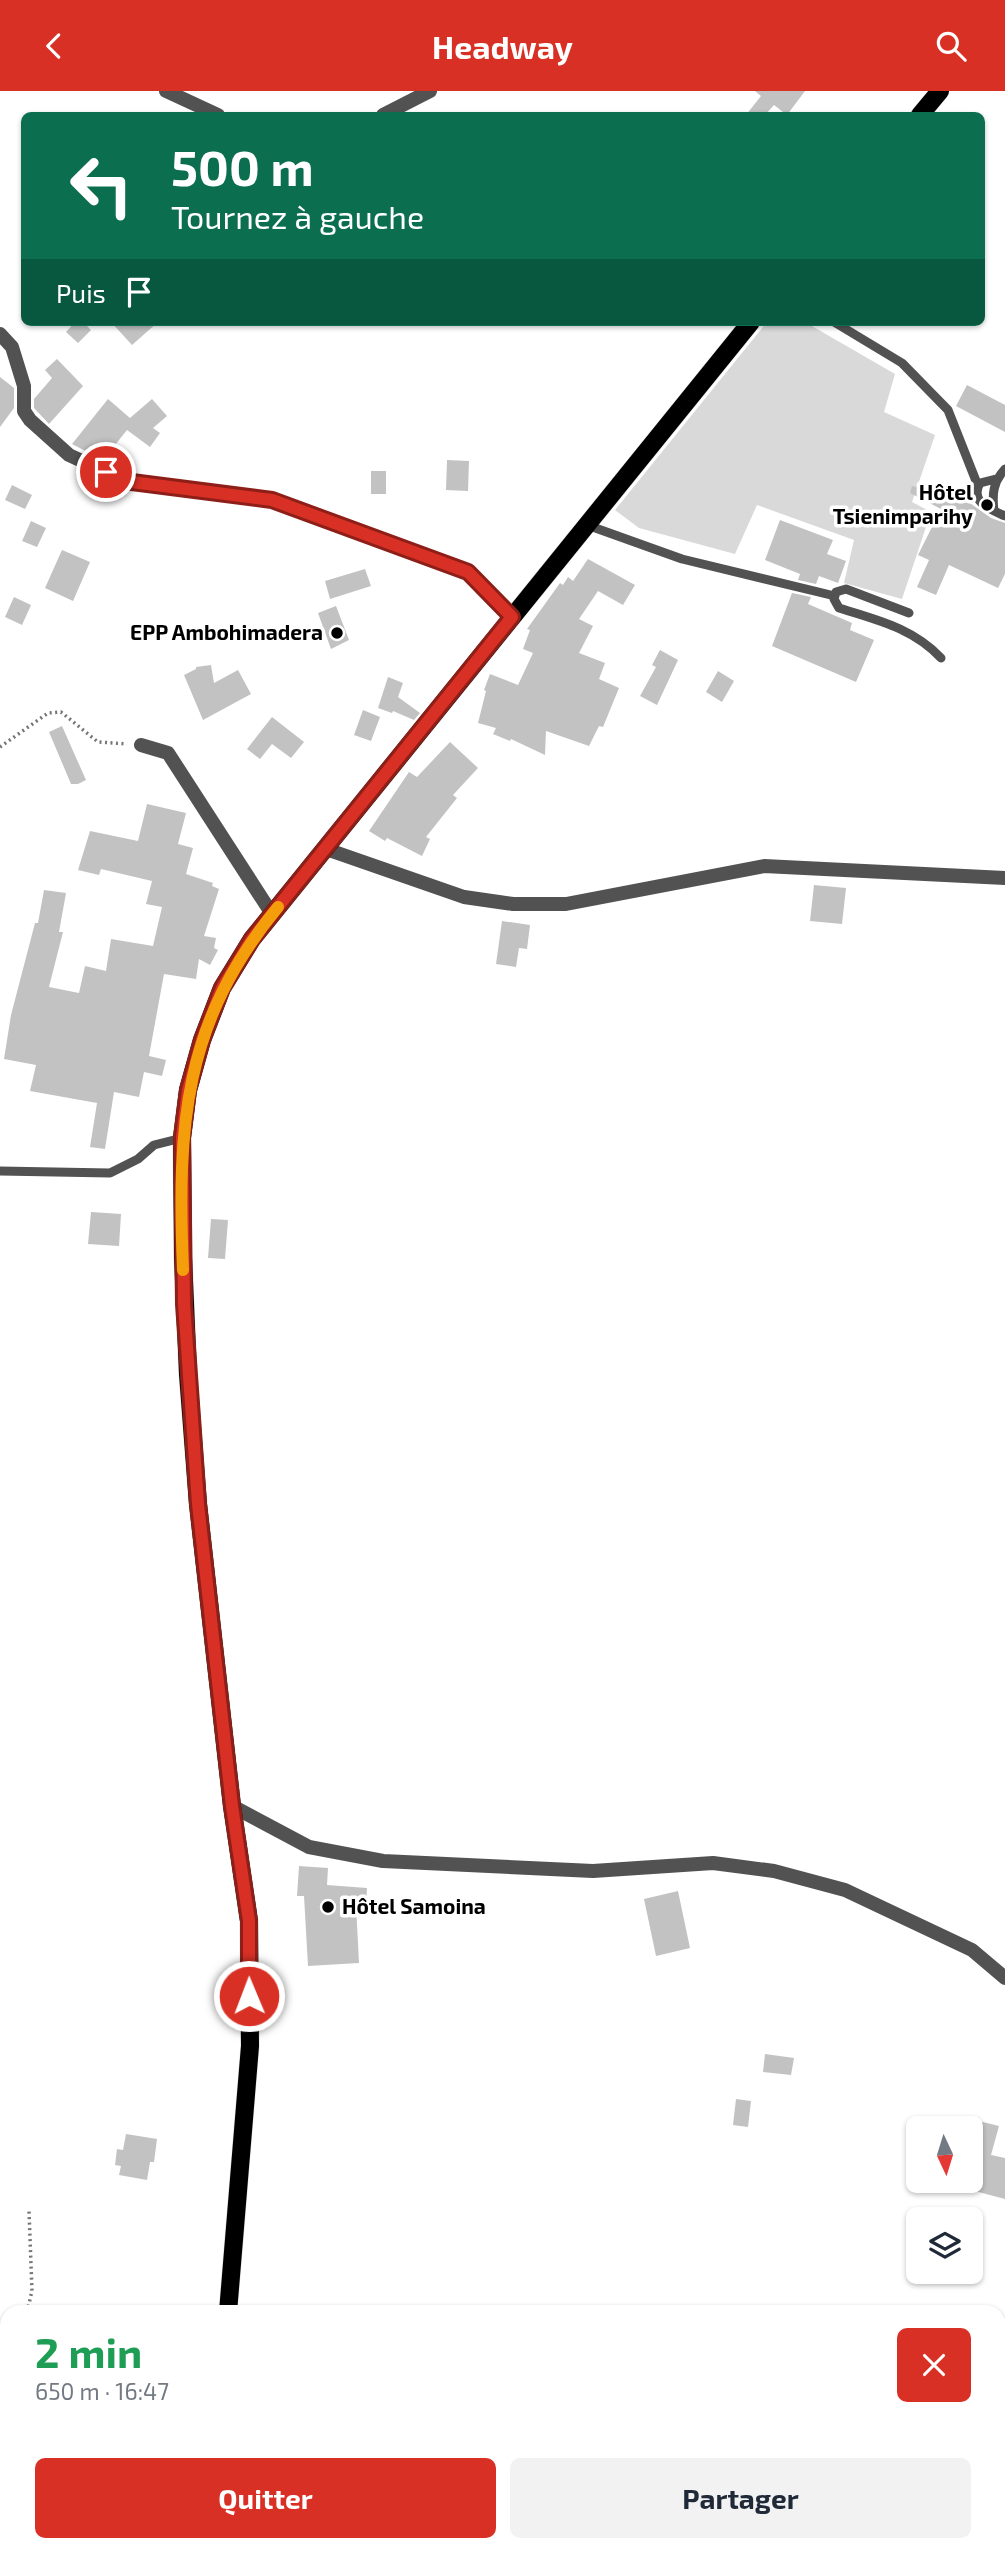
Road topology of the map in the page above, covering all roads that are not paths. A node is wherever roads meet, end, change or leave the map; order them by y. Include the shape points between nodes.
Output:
1 (166, 91) edge
2 (430, 91) edge
3 (940, 91) edge
4 (212, 112) edge
5 (389, 112) edge
6 (922, 112) edge
7 (748, 326) edge
8 (841, 326) edge
9 (0, 334) edge
10 (1005, 469) edge
11 (996, 479) junction
12 (978, 486) junction
13 (994, 511) junction
14 (1005, 516) edge
15 (585, 524) junction
16 (835, 596) junction
17 (909, 613) dead end
18 (512, 617) junction
19 (941, 658) dead end
20 (141, 745) road end
21 (326, 849) junction
22 (1005, 878) edge
23 (272, 914) junction
24 (182, 1137) junction
25 (0, 1171) edge
26 (232, 1806) junction
27 (1005, 1978) edge
28 (229, 2305) edge

1 - 4 street
2 - 5 street
3 - 6 main road
7 - 15 main road
8 - 12 lane via 902,363 948,410
9 - 18 street via 12,347 24,386 24,411 69,455 124,481 272,500 468,572
10 - 11 lane
11 - 12 lane
11 - 13 lane
12 - 13 lane via 977,498
13 - 14 lane
15 - 16 lane via 682,559
15 - 18 main road
16 - 17 lane via 846,589
16 - 19 lane via 839,608 906,630
18 - 21 main road
20 - 23 street via 168,753
21 - 22 street via 464,897 513,904 566,904 764,866
21 - 23 main road
23 - 24 main road via 222,988 192,1077
24 - 25 lane via 154,1145 138,1160 110,1173
24 - 26 main road via 188,1387
26 - 27 street via 309,1847 383,1861 593,1871 713,1863 774,1871 845,1890 972,1950
26 - 28 main road via 249,1921 250,2046

